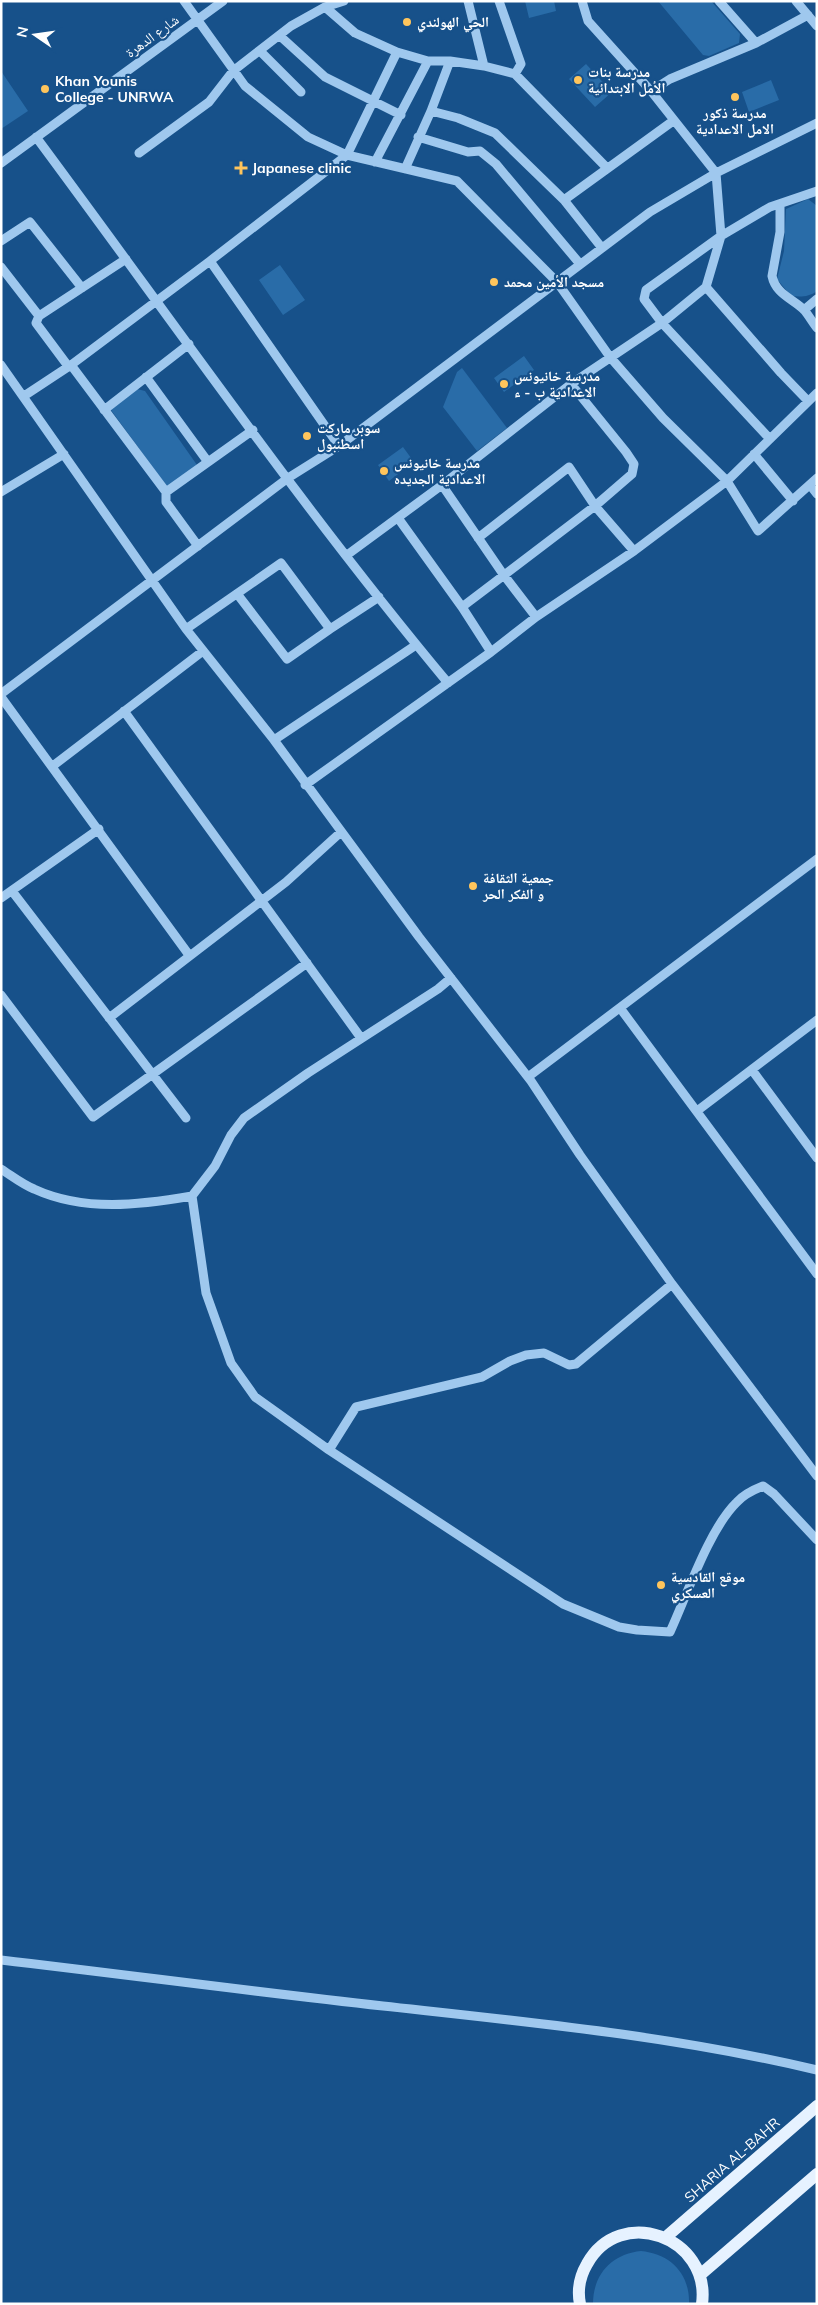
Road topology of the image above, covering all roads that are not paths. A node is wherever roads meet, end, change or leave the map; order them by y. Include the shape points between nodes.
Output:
1 (184, 1) edge
2 (223, 1) edge
3 (344, 1) edge
4 (468, 1) edge
5 (499, 1) edge
6 (582, 1) edge
7 (719, 1) edge
8 (796, 1) edge
9 (325, 7) junction
10 (808, 15) junction
11 (197, 20) junction
12 (817, 26) edge
13 (280, 36) junction
14 (756, 43) junction
15 (260, 51) junction
16 (397, 52) junction
17 (428, 61) junction
18 (450, 61) junction
19 (484, 66) junction
20 (233, 71) junction
21 (515, 74) junction
22 (651, 91) junction
23 (301, 92) dead end
24 (373, 101) junction
25 (431, 111) junction
26 (400, 115) junction
27 (673, 121) junction
28 (817, 123) edge
29 (36, 137) junction
30 (418, 137) junction
31 (139, 153) dead end
32 (347, 155) junction
33 (375, 162) junction
34 (1, 163) edge
35 (608, 168) junction
36 (405, 169) junction
37 (716, 172) junction
38 (816, 192) edge
39 (564, 200) junction
40 (780, 204) junction
41 (721, 236) junction
42 (1, 241) edge
43 (602, 248) junction
44 (126, 259) junction
45 (210, 261) junction
46 (580, 264) junction
47 (1, 266) edge
48 (556, 282) junction
49 (706, 287) junction
50 (82, 288) junction
51 (817, 299) edge
52 (157, 300) junction
53 (804, 310) junction
54 (39, 316) junction
55 (662, 323) junction
56 (817, 328) edge
57 (189, 344) junction
58 (610, 357) junction
59 (1, 365) edge
60 (69, 366) junction
61 (146, 377) junction
62 (571, 384) junction
63 (817, 393) edge
64 (24, 396) junction
65 (808, 401) junction
66 (104, 410) junction
67 (253, 430) junction
68 (770, 439) junction
69 (339, 446) junction
70 (64, 454) junction
71 (754, 454) junction
72 (208, 462) junction
73 (288, 478) junction
74 (817, 478) edge
75 (727, 482) junction
76 (810, 485) junction
77 (442, 486) junction
78 (1, 492) edge
79 (166, 492) junction
80 (817, 494) edge
81 (793, 501) junction
82 (595, 506) junction
83 (398, 518) junction
84 (478, 538) junction
85 (198, 546) junction
86 (634, 551) junction
87 (347, 555) junction
88 (503, 574) junction
89 (154, 581) junction
90 (238, 595) junction
91 (379, 597) junction
92 (462, 607) junction
93 (536, 617) junction
94 (186, 629) junction
95 (330, 629) junction
96 (416, 645) junction
97 (203, 651) junction
98 (491, 652) junction
99 (448, 683) junction
100 (1, 695) edge
101 (124, 711) junction
102 (274, 740) junction
103 (54, 765) dead end
104 (305, 785) junction
105 (99, 829) junction
106 (341, 832) junction
107 (817, 859) edge
108 (12, 891) junction
109 (1, 898) edge
110 (262, 901) junction
111 (189, 955) junction
112 (307, 963) junction
113 (451, 978) junction
114 (1, 995) edge
115 (623, 1012) dead end
116 (109, 1018) junction
117 (817, 1020) edge
118 (361, 1038) junction
119 (752, 1070) junction
120 (152, 1074) junction
121 (528, 1077) junction
122 (697, 1111) junction
123 (186, 1118) dead end
124 (817, 1158) edge
125 (1, 1169) edge
126 (192, 1196) junction
127 (817, 1274) edge
128 (672, 1284) junction
129 (329, 1450) junction
130 (817, 1476) edge
131 (817, 1540) edge
132 (1, 1960) edge
133 (817, 2070) edge
134 (817, 2106) edge
135 (817, 2174) edge
136 (666, 2237) junction
137 (700, 2275) junction
138 (580, 2304) edge
139 (702, 2304) edge

1 - 11 street
2 - 11 street, شارع الدهرة
3 - 9 street
4 - 19 street
5 - 21 street via 520,64
6 - 22 street via 588,22
7 - 14 street
8 - 10 street
9 - 13 street
9 - 16 street via 356,33
10 - 12 street
10 - 14 street
11 - 20 street
11 - 29 street, شارع الدهرة
13 - 15 street
13 - 24 street via 318,72
14 - 22 street via 670,79
15 - 20 street
15 - 23 street
16 - 17 street
16 - 24 street
17 - 18 street
17 - 26 street
18 - 19 street
18 - 25 street
19 - 21 street
20 - 31 street via 209,102
20 - 32 street via 245,86 294,127
21 - 35 street
22 - 27 street
24 - 26 street
24 - 32 street
25 - 30 street
25 - 39 street via 496,133
26 - 33 street
27 - 35 street
27 - 37 street
28 - 37 street
29 - 34 street, شارع الدهرة
29 - 44 street
30 - 36 street
30 - 46 street via 468,152 480,151 496,164
32 - 33 street
32 - 45 street
33 - 36 street
35 - 39 street
36 - 48 street via 456,181
37 - 41 street
37 - 43 street via 650,212
38 - 40 street
39 - 43 street
40 - 41 street
40 - 53 street via 779,239 772,276 786,298
41 - 49 street
41 - 55 street via 646,290 644,300
42 - 50 street via 30,222
43 - 46 street
44 - 50 street
44 - 52 street
45 - 52 street
45 - 69 street
46 - 48 street
47 - 54 street
48 - 58 street
48 - 69 street
49 - 55 street
49 - 65 street
50 - 54 street
51 - 53 street
52 - 57 street
52 - 60 street
53 - 56 street
54 - 60 street via 36,323
55 - 58 street
55 - 68 street
57 - 61 street
57 - 67 street
58 - 62 street
58 - 75 street via 663,418
59 - 64 street
60 - 64 street
60 - 66 street
61 - 66 street
61 - 72 street
62 - 77 street
62 - 82 street via 634,464 632,474
63 - 65 street
64 - 70 street
65 - 68 street
66 - 79 street
67 - 72 street
67 - 73 street
68 - 71 street
69 - 73 street
70 - 78 street
70 - 89 street
71 - 75 street
71 - 81 street
72 - 79 street
73 - 85 street
73 - 87 street
74 - 76 street
75 - 81 street via 758,531
75 - 86 street
76 - 80 street
76 - 81 street
77 - 83 street
77 - 84 street
79 - 85 street via 166,502
82 - 84 street via 569,468
82 - 86 street
82 - 88 street
83 - 87 street
83 - 92 street
84 - 88 street
85 - 89 street
86 - 93 street
87 - 91 street
88 - 92 street
88 - 93 street
89 - 94 street
89 - 100 street
90 - 94 street
90 - 95 street via 287,659
90 - 95 street via 281,563
91 - 95 street
91 - 96 street
92 - 98 street
93 - 98 street
94 - 97 street
96 - 99 street
96 - 102 street
97 - 101 street
97 - 102 street
98 - 99 street
99 - 104 street
100 - 105 street
101 - 103 street
101 - 110 street
102 - 104 street
104 - 106 street
105 - 108 street
105 - 111 street
106 - 110 street
106 - 113 street
107 - 121 street
108 - 109 street
108 - 116 street
110 - 111 street
110 - 112 street
111 - 116 street
112 - 118 street
112 - 120 street
113 - 118 street
113 - 121 street
114 - 120 street via 92,1117
115 - 122 street
116 - 120 street
117 - 119 street
118 - 126 street via 244,1118
119 - 122 street
119 - 124 street
120 - 123 street
121 - 128 street
122 - 127 street
125 - 126 street via 36,1190 85,1202 121,1206
126 - 129 street via 206,1293 231,1363 255,1397
128 - 129 street via 576,1364 569,1365 544,1353 526,1355 482,1377 356,1407
128 - 130 street
129 - 131 street via 563,1604 619,1627 670,1632 721,1521 750,1491 763,1486 774,1494
132 - 133 street via 571,2027 728,2051
134 - 136 main road, SHARIA AL-BAHR
135 - 137 main road
136 - 137 main road via 681,2246
136 - 138 main road via 646,2232 626,2234 607,2242 592,2256 582,2274 578,2294
137 - 139 main road

